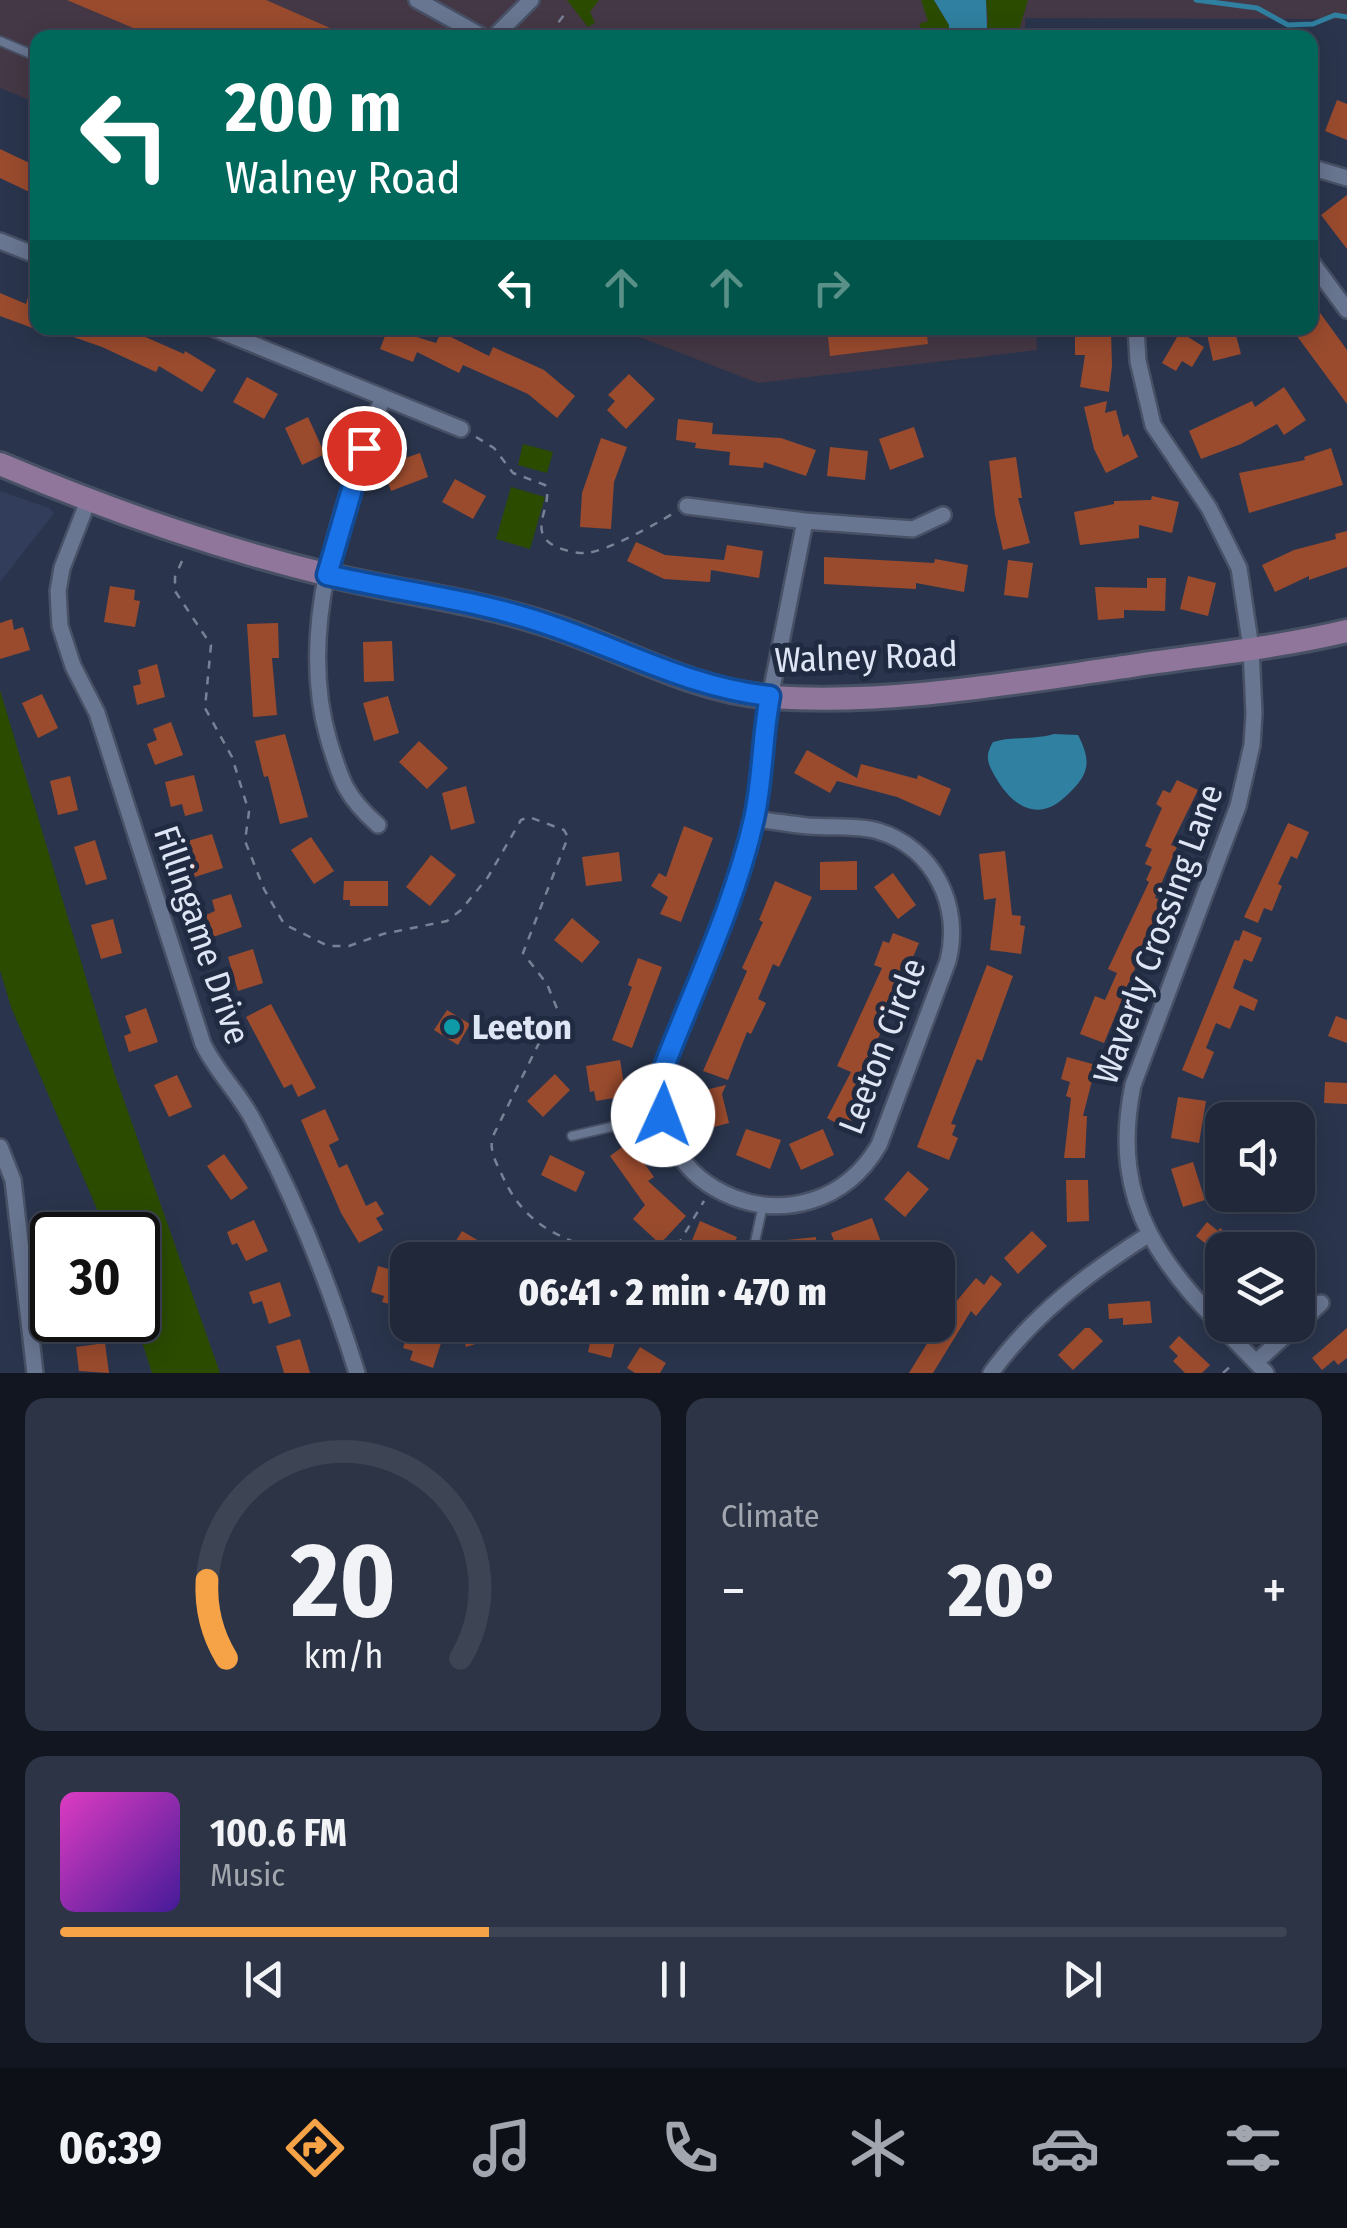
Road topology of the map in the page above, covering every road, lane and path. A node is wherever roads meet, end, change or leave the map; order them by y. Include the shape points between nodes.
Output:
1 (417, 0) edge
2 (531, 0) edge
3 (564, 15) dead end
4 (471, 30) edge
5 (502, 30) edge
6 (558, 30) edge
7 (0, 41) edge
8 (30, 54) edge
9 (1318, 169) edge
10 (1347, 178) edge
11 (0, 241) edge
12 (30, 253) edge
13 (1318, 271) edge
14 (1347, 310) edge
15 (231, 335) edge
16 (1136, 335) edge
17 (383, 397) junction
18 (461, 429) joint
19 (0, 464) edge
20 (88, 500) junction
21 (687, 506) joint
22 (943, 515) dead end
23 (805, 521) junction
24 (182, 561) dead end
25 (327, 575) junction
26 (1347, 631) edge
27 (1251, 648) junction
28 (770, 696) junction
29 (754, 818) junction
30 (378, 825) dead end
31 (663, 1115) junction
32 (572, 1136) dead end
33 (0, 1147) edge
34 (705, 1200) dead end
35 (763, 1206) junction
36 (1148, 1235) junction
37 (569, 1242) edge
38 (680, 1242) edge
39 (755, 1242) edge
40 (1321, 1303) dead end
41 (1315, 1308) edge
42 (1282, 1342) edge
43 (1236, 1361) dead end
44 (1261, 1367) edge
45 (35, 1373) edge
46 (357, 1373) edge
47 (990, 1373) edge
48 (1223, 1373) edge

1 - 4 street
2 - 5 street
3 - 6 path
7 - 8 lane
9 - 10 street
11 - 12 street
13 - 14 street
15 - 17 street
16 - 27 street, Waverly Crossing Lane via 1153,425 1209,508 1239,568
17 - 18 street
17 - 25 street
18 - 21 path via 494,448 513,473 545,485 542,528 550,545 586,553
19 - 20 main road, Walney Road
20 - 25 main road, Walney Road
20 - 46 street, Fillingame Drive via 62,568 58,610 65,644 97,713 203,1044 253,1120 309,1238
21 - 23 street
22 - 23 street via 913,528
23 - 28 street, Leeton Circle
24 - 37 path via 175,591 211,645 205,708 232,757 249,812 245,840 284,924 328,946 350,946 447,921 488,877 521,820 529,817 568,837 522,953 548,984 557,1020 538,1045 490,1150 509,1192 539,1226
25 - 28 main road, Walney Road via 552,625 694,681
25 - 30 street via 315,661 320,712 345,791
26 - 27 main road, Walney Road
27 - 28 main road, Walney Road via 996,686 844,698
27 - 36 street, Waverly Crossing Lane via 1254,713 1246,776 1127,1112 1128,1167
28 - 29 street, Leeton Circle
29 - 31 street, Leeton Circle via 738,877 665,1064
29 - 35 street, Leeton Circle via 862,828 895,838 932,870 947,898 952,930 942,976 868,1164 824,1198
31 - 32 lane
31 - 35 street, Leeton Circle via 669,1138 691,1170 728,1195
33 - 45 street via 13,1180
34 - 38 path
35 - 39 lane
36 - 44 street, Waverly Crossing Lane
36 - 47 street via 1050,1306
40 - 41 street
42 - 44 street
43 - 48 path

